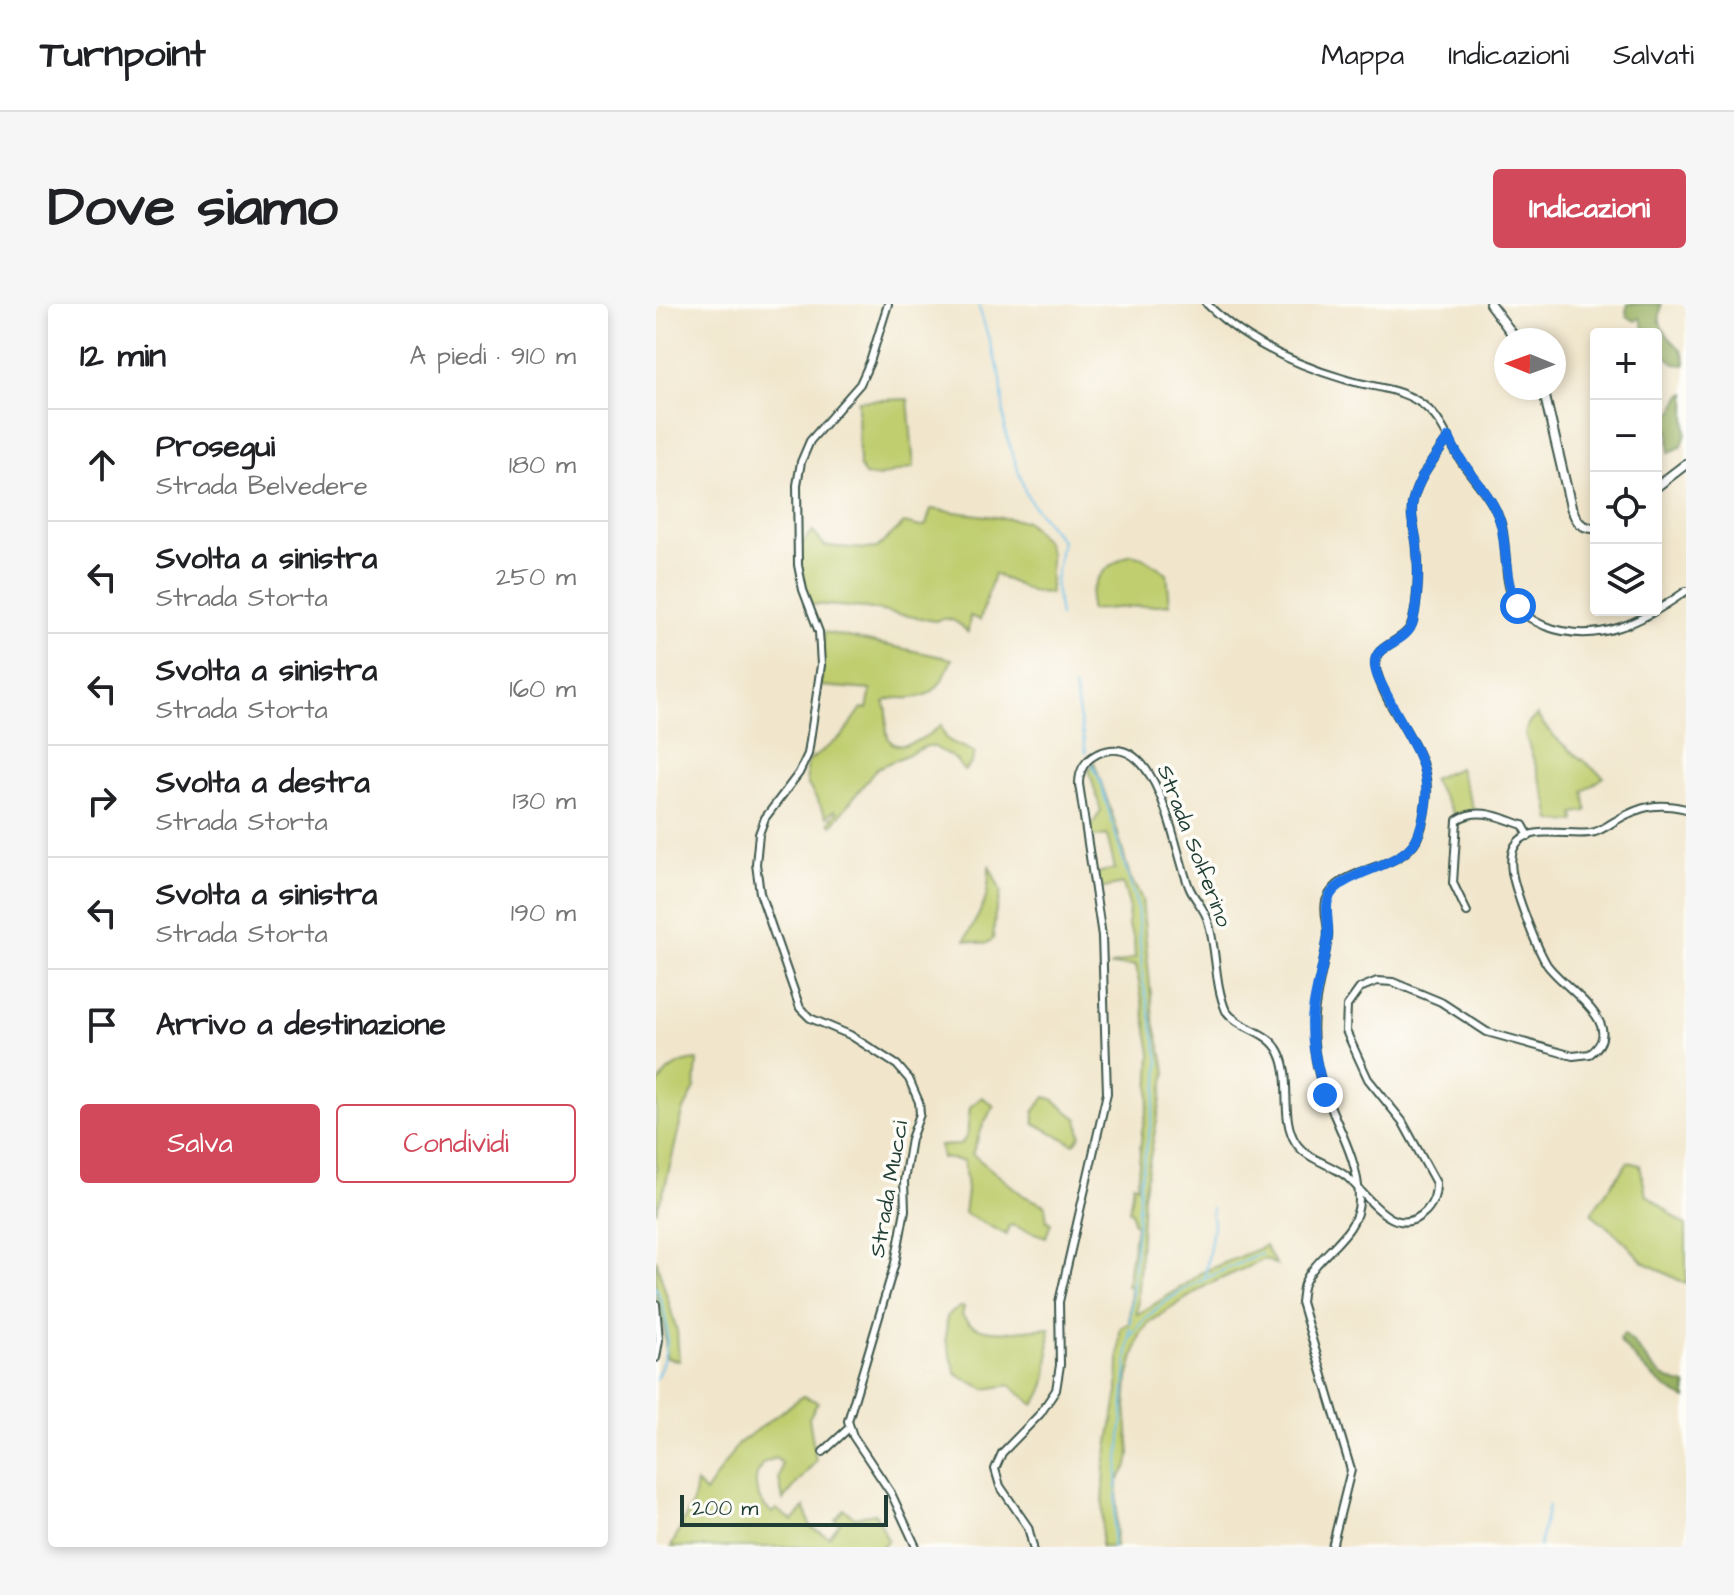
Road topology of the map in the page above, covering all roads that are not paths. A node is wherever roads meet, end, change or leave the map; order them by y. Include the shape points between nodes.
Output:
1 (888, 304) edge
2 (1207, 304) edge
3 (1490, 304) edge
4 (1508, 328) edge
5 (1546, 400) edge
6 (1449, 437) junction
7 (1686, 464) edge
8 (1662, 482) edge
9 (1590, 527) edge
10 (1686, 591) edge
11 (1686, 809) edge
12 (1529, 836) junction
13 (1467, 912) dead end
14 (1358, 1189) junction
15 (656, 1304) edge
16 (656, 1358) edge
17 (849, 1428) junction
18 (823, 1452) dead end
19 (916, 1547) edge
20 (1033, 1547) edge
21 (1332, 1547) edge

1 - 17 street, Strada Mucci via 860,384 810,441 801,462 798,565 821,640 820,672 806,761 765,818 756,864 760,893 800,1008 897,1065 919,1102 895,1263 850,1409
2 - 6 street via 1241,335 1271,351 1418,401
3 - 4 main road
5 - 9 main road via 1571,507 1579,524
6 - 10 street via 1493,503 1514,600 1534,620 1572,632 1607,632 1639,620
6 - 14 street via 1413,496 1413,622 1407,634 1381,649 1375,664 1425,765 1423,818 1410,850 1341,883 1327,899 1328,935 1312,1015 1318,1071 1347,1140
7 - 8 main road
11 - 12 street via 1649,805 1596,832
12 - 13 street via 1523,825 1483,813 1457,820 1453,883
12 - 14 street, Strada Solferino via 1512,854 1514,881 1546,964 1588,1003 1599,1020 1600,1044 1590,1054 1573,1056 1487,1032 1441,1002 1393,982 1360,988 1347,1006 1346,1031 1368,1079 1402,1121 1432,1173 1436,1193 1431,1206 1409,1220 1383,1215
14 - 20 street, Strada Solferino via 1298,1146 1278,1049 1226,1011 1207,917 1190,889 1148,768 1119,751 1095,755 1084,765 1079,784 1102,936 1107,1093 1059,1302 1056,1390 1002,1453 995,1469 1000,1486 1028,1527
14 - 21 street via 1356,1221 1304,1285 1301,1302 1350,1461
15 - 16 street
17 - 18 street
17 - 19 street via 891,1493

